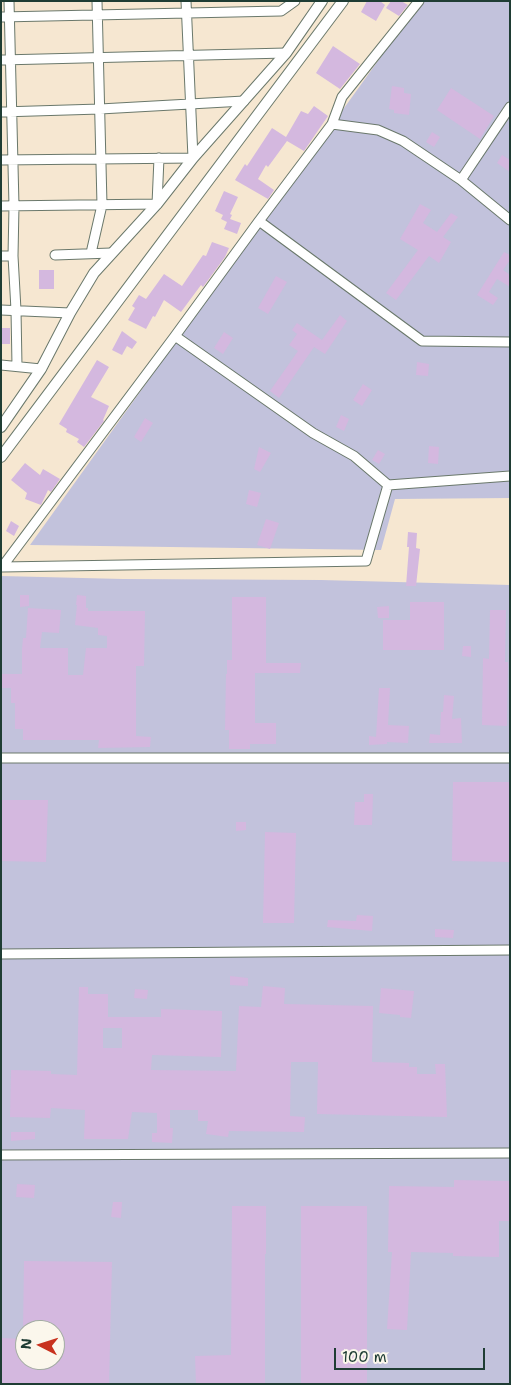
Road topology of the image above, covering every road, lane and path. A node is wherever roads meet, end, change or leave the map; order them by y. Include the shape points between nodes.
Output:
1 (9, 1) edge
2 (97, 1) edge
3 (186, 1) edge
4 (295, 1) edge
5 (322, 1) edge
6 (342, 1) edge
7 (419, 1) edge
8 (186, 13) junction
9 (98, 15) junction
10 (5, 17) edge
11 (286, 53) junction
12 (188, 55) junction
13 (98, 58) junction
14 (6, 60) edge
15 (244, 101) junction
16 (189, 103) junction
17 (510, 107) edge
18 (100, 110) junction
19 (1, 112) edge
20 (12, 112) junction
21 (332, 124) junction
22 (101, 158) junction
23 (159, 158) junction
24 (193, 158) junction
25 (1, 160) edge
26 (13, 160) junction
27 (461, 180) junction
28 (157, 204) junction
29 (102, 205) junction
30 (1, 206) edge
31 (14, 206) junction
32 (510, 220) edge
33 (259, 221) junction
34 (111, 253) junction
35 (91, 254) junction
36 (55, 255) dead end
37 (1, 256) edge
38 (13, 256) junction
39 (1, 310) edge
40 (16, 310) junction
41 (70, 313) junction
42 (175, 336) junction
43 (510, 342) edge
44 (1, 365) edge
45 (17, 366) junction
46 (41, 369) junction
47 (1, 426) edge
48 (1, 457) edge
49 (510, 476) edge
50 (388, 485) junction
51 (2, 567) edge
52 (1, 758) edge
53 (510, 758) edge
54 (510, 950) edge
55 (1, 954) edge
56 (510, 1153) edge
57 (1, 1155) edge

1 - 10 street
2 - 9 street
3 - 8 street
4 - 8 street via 281,11
5 - 11 street
6 - 48 street
7 - 21 street via 342,97
8 - 9 street
8 - 12 street
9 - 10 street
9 - 13 street
10 - 14 street
11 - 12 street
11 - 15 street
12 - 13 street
12 - 16 street
13 - 14 street
13 - 18 street
14 - 20 street
15 - 16 street
15 - 24 street
16 - 18 street
16 - 24 street
17 - 27 street
18 - 20 street
18 - 22 street
19 - 20 street
20 - 26 street
21 - 27 street via 378,130 402,141
21 - 33 street
22 - 23 street
22 - 26 street
22 - 29 street
23 - 24 street
23 - 28 street
24 - 28 street
25 - 26 street
26 - 31 street
27 - 32 street
28 - 29 street
28 - 34 street
29 - 31 street
29 - 35 street
30 - 31 street
31 - 38 street
33 - 42 street
33 - 43 street via 422,341
34 - 35 street
34 - 41 street via 94,272
35 - 36 street
37 - 38 street
38 - 40 street
39 - 40 street
40 - 41 street
40 - 45 street
41 - 46 street
42 - 50 street via 313,433 354,456
42 - 51 street
44 - 45 street
45 - 46 street
46 - 47 street
49 - 50 street
50 - 51 street via 366,561
52 - 53 street
54 - 55 street
56 - 57 street

